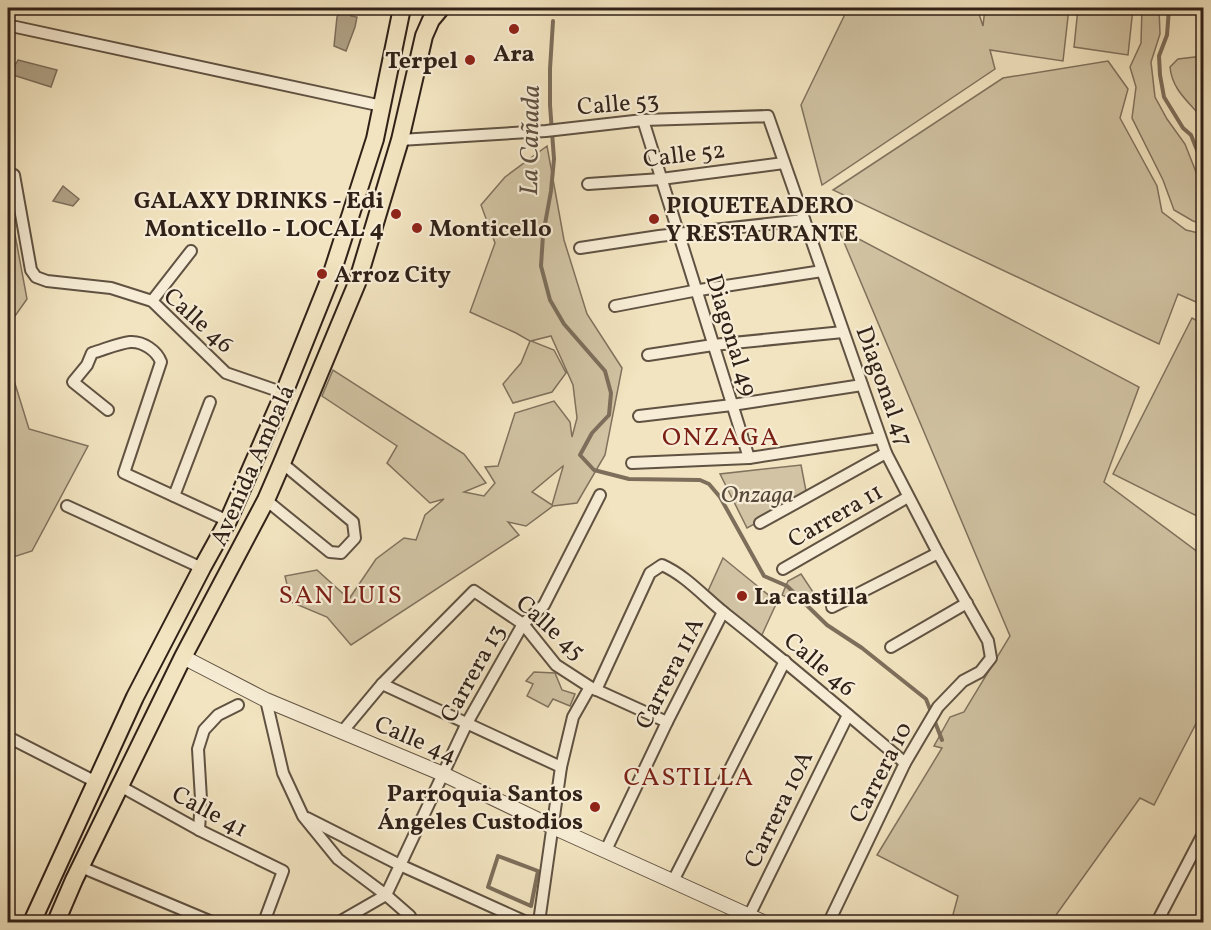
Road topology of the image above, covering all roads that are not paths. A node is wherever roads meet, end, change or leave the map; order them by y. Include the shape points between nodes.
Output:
1 (402, 8) edge
2 (441, 8) edge
3 (16, 27) dead end
4 (382, 106) junction
5 (768, 116) joint
6 (643, 120) junction
7 (400, 140) junction
8 (784, 163) junction
9 (14, 175) dead end
10 (661, 179) junction
11 (588, 184) dead end
12 (804, 220) junction
13 (678, 234) junction
14 (580, 248) dead end
15 (191, 251) dead end
16 (822, 272) junction
17 (696, 291) junction
18 (152, 301) junction
19 (615, 306) dead end
20 (843, 332) junction
21 (713, 345) junction
22 (648, 355) dead end
23 (862, 385) junction
24 (284, 393) junction
25 (210, 402) dead end
26 (732, 405) junction
27 (108, 410) dead end
28 (639, 416) dead end
29 (880, 438) junction
30 (886, 453) junction
31 (749, 458) junction
32 (282, 463) junction
33 (632, 464) dead end
34 (600, 495) dead end
35 (174, 496) junction
36 (908, 497) junction
37 (266, 500) junction
38 (67, 506) dead end
39 (228, 521) junction
40 (760, 523) dead end
41 (938, 553) junction
42 (202, 568) junction
43 (783, 569) dead end
44 (967, 603) junction
45 (832, 607) dead end
46 (723, 612) junction
47 (523, 624) junction
48 (891, 647) dead end
49 (183, 657) junction
50 (991, 658) joint
51 (785, 661) junction
52 (382, 684) junction
53 (593, 688) junction
54 (266, 700) junction
55 (238, 705) dead end
56 (848, 715) junction
57 (667, 722) junction
58 (467, 723) junction
59 (342, 732) junction
60 (8, 737) edge
61 (905, 763) junction
62 (561, 767) junction
63 (443, 774) junction
64 (96, 782) junction
65 (120, 786) junction
66 (303, 816) junction
67 (553, 827) junction
68 (200, 830) junction
69 (1203, 832) edge
70 (606, 850) junction
71 (400, 865) junction
72 (81, 867) junction
73 (673, 881) junction
74 (386, 895) junction
75 (747, 919) edge
76 (32, 922) edge
77 (56, 922) edge
78 (212, 922) edge
79 (264, 922) edge
80 (339, 922) edge
81 (409, 922) edge
82 (526, 922) edge
83 (539, 922) edge
84 (763, 922) edge
85 (829, 922) edge
86 (1157, 922) edge

1 - 4 main road, Avenida Ambalá
2 - 7 main road, Avenida Ambalá via 424,36
3 - 4 street
4 - 24 main road, Avenida Ambalá via 375,140 331,276
5 - 6 street, Calle 53
5 - 8 street, Diagonal 47
6 - 7 street, Calle 53 via 551,131
6 - 10 street, Diagonal 49
7 - 32 main road, Avenida Ambalá via 357,283
8 - 10 street, Calle 52
8 - 12 street, Diagonal 47
9 - 18 street, Calle 46 via 31,270 36,277 111,288
10 - 11 street, Calle 52
10 - 13 street, Diagonal 49
12 - 13 street
12 - 16 street, Diagonal 47
13 - 14 street
13 - 17 street, Diagonal 49
15 - 18 street
16 - 17 street
16 - 20 street, Diagonal 47
17 - 19 street
17 - 21 street, Diagonal 49
18 - 24 street, Calle 46 via 226,373
20 - 21 street
20 - 23 street, Diagonal 47
21 - 22 street
21 - 26 street, Diagonal 49
23 - 26 street
23 - 29 street, Diagonal 47
24 - 39 main road, Avenida Ambalá
25 - 35 street
26 - 28 street
26 - 31 street, Diagonal 49
27 - 35 street via 73,382 92,353 139,342 159,356 161,362 124,473
29 - 30 street, Diagonal 47
29 - 31 street
30 - 36 street, Diagonal 47
30 - 40 street
31 - 33 street
32 - 37 main road, Avenida Ambalá
32 - 37 street via 353,522 355,538 341,553 330,552
34 - 47 street, Carrera 13 via 544,605
35 - 39 street
36 - 41 street, Diagonal 47
36 - 43 street, Carrera 11
37 - 49 main road, Avenida Ambalá
38 - 42 street
39 - 42 main road, Avenida Ambalá
41 - 44 street, Diagonal 47
41 - 45 street
42 - 64 main road, Avenida Ambalá
44 - 48 street
44 - 50 street, Diagonal 47 via 988,641
46 - 51 street, Calle 46
46 - 53 street, Calle 46 via 662,565 650,573
46 - 57 street, Carrera 11A
47 - 52 street, Calle 45 via 474,591
47 - 53 street, Calle 45 via 556,665
47 - 58 street, Carrera 13
49 - 54 street, Calle 44
49 - 65 main road, Avenida Ambalá
50 - 61 street, Carrera 10 via 938,706
51 - 56 street, Calle 46
51 - 73 street
52 - 58 street
52 - 59 street
53 - 57 street, Calle 45
53 - 62 street via 573,717
54 - 59 street, Calle 44
54 - 66 street via 283,773
55 - 68 street via 218,715 204,730 198,749
56 - 61 street, Calle 46
56 - 75 street, Carrera 10A
57 - 70 street, Carrera 11A
58 - 62 street
58 - 63 street, Carrera 13
59 - 63 street, Calle 44
60 - 64 street
61 - 85 street, Carrera 10
62 - 67 street
63 - 67 street, Calle 44
63 - 71 street, Carrera 13
64 - 76 main road, Avenida Ambalá
65 - 68 street, Calle 41
65 - 72 main road, Avenida Ambalá
66 - 71 street
66 - 74 street via 338,859
67 - 70 street, Calle 44
67 - 83 street
68 - 79 street, Calle 41 via 283,871
69 - 86 street
70 - 73 street, Calle 44
71 - 74 street, Carrera 13
71 - 82 street
72 - 77 main road, Avenida Ambalá
72 - 78 street
73 - 75 street, Calle 44
74 - 80 street
74 - 81 street via 410,916
75 - 84 street, Calle 44

